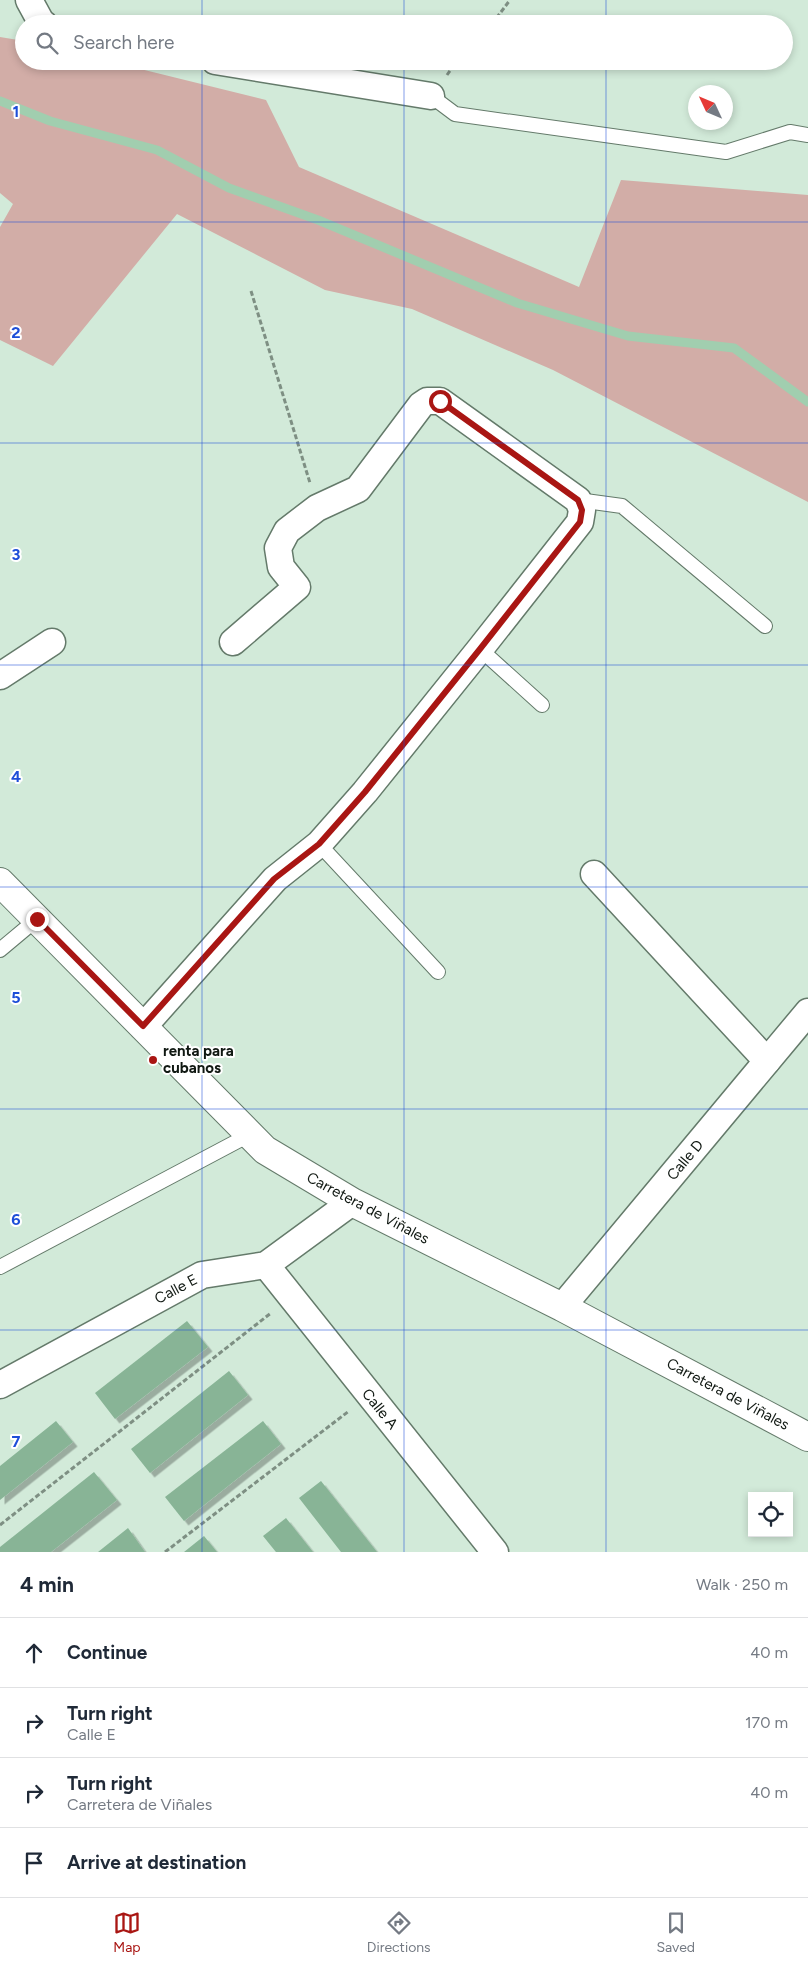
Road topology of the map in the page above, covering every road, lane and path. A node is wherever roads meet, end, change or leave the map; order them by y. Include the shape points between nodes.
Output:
1 (29, 0) edge
2 (510, 0) edge
3 (37, 15) edge
4 (499, 15) edge
5 (271, 70) edge
6 (431, 96) joint
7 (808, 135) edge
8 (252, 290) dead end
9 (578, 500) junction
10 (317, 508) junction
11 (765, 626) dead end
12 (52, 642) dead end
13 (233, 642) dead end
14 (480, 649) junction
15 (0, 676) edge
16 (542, 705) dead end
17 (319, 844) junction
18 (594, 874) dead end
19 (0, 882) edge
20 (37, 919) junction
21 (0, 950) edge
22 (438, 972) dead end
23 (808, 1012) edge
24 (143, 1026) junction
25 (767, 1061) junction
26 (249, 1135) junction
27 (352, 1202) junction
28 (266, 1265) junction
29 (0, 1267) edge
30 (291, 1298) junction
31 (562, 1307) junction
32 (0, 1385) edge
33 (369, 1396) junction
34 (808, 1437) edge
35 (0, 1525) edge
36 (165, 1552) edge
37 (495, 1552) edge

1 - 3 street
2 - 4 path
5 - 6 street
6 - 7 lane via 455,114 726,152 790,132
8 - 10 path
9 - 10 street via 440,401 427,400 358,489
9 - 11 lane via 622,506
9 - 14 street via 582,510 580,522
10 - 13 street via 287,531 278,548 281,567 297,588
12 - 15 street
14 - 16 lane
14 - 17 street
17 - 22 lane
17 - 24 street via 274,879
18 - 25 street
19 - 20 main road, Carretera de Viñales
20 - 21 lane
20 - 24 main road, Carretera de Viñales
23 - 25 street, Calle D
24 - 26 main road, Carretera de Viñales
25 - 31 street, Calle D
26 - 27 main road, Carretera de Viñales via 264,1150
26 - 29 lane
27 - 28 street, Calle E
27 - 31 main road, Carretera de Viñales
28 - 30 street, Calle A
28 - 32 street, Calle E via 202,1275
30 - 33 street, Calle A
30 - 35 path
31 - 34 main road, Carretera de Viñales
33 - 36 path
33 - 37 street, Calle A

